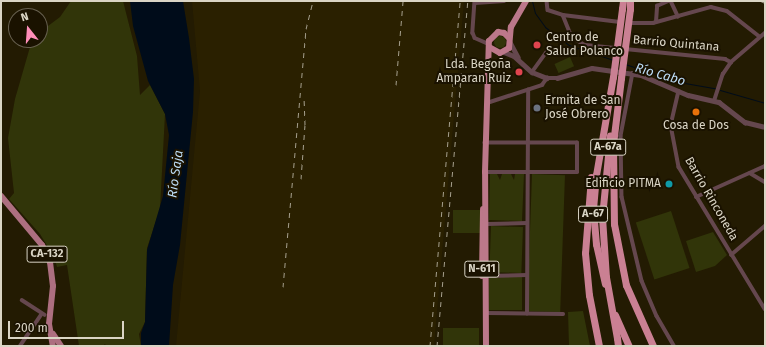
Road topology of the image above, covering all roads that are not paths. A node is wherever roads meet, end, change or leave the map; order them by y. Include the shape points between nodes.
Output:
1 (504, 1) edge
2 (526, 1) edge
3 (547, 1) edge
4 (623, 1) edge
5 (630, 1) edge
6 (668, 1) edge
7 (671, 1) edge
8 (475, 2) edge
9 (626, 9) junction
10 (563, 15) junction
11 (678, 16) junction
12 (516, 17) junction
13 (656, 22) junction
14 (501, 32) junction
15 (765, 33) edge
16 (760, 36) junction
17 (510, 40) junction
18 (490, 43) junction
19 (550, 47) dead end
20 (502, 52) junction
21 (521, 62) junction
22 (731, 62) junction
23 (490, 67) junction
24 (532, 72) junction
25 (633, 73) junction
26 (547, 78) junction
27 (617, 78) junction
28 (528, 90) junction
29 (679, 91) junction
30 (714, 101) junction
31 (486, 104) junction
32 (765, 127) edge
33 (485, 143) junction
34 (527, 143) junction
35 (765, 166) edge
36 (485, 172) junction
37 (527, 172) junction
38 (750, 173) junction
39 (765, 182) edge
40 (485, 192) junction
41 (1, 196) edge
42 (696, 197) junction
43 (487, 224) junction
44 (527, 224) junction
45 (765, 226) edge
46 (731, 255) junction
47 (526, 275) junction
48 (486, 276) junction
49 (22, 300) dead end
50 (765, 309) edge
51 (486, 313) junction
52 (527, 314) junction
53 (563, 314) dead end
54 (50, 330) junction
55 (20, 346) edge
56 (52, 346) edge
57 (60, 346) edge
58 (482, 346) edge
59 (486, 346) edge
60 (600, 346) edge
61 (618, 346) edge
62 (629, 346) edge
63 (653, 346) edge
64 (674, 346) edge

1 - 8 street
2 - 12 highway, N-611
3 - 10 street, Barrio Quintana via 548,10
4 - 9 highway, A-67
5 - 9 highway, A-67
6 - 13 street, Barrio Quintana via 657,6
7 - 11 street
8 - 18 street via 472,33
9 - 27 highway, A-67, bridge
10 - 13 street, Barrio Quintana via 643,24
10 - 22 street, Barrio Quintana via 572,37 585,45 725,59
11 - 13 street, Barrio Quintana
11 - 16 street, Barrio Quintana via 717,8 727,12
12 - 14 highway, N-611
12 - 17 highway, N-611
14 - 17 highway
14 - 18 highway, N-611
15 - 16 street
16 - 22 street
17 - 20 highway, N-611
17 - 21 street
18 - 20 highway
18 - 23 highway, N-611
19 - 24 street
20 - 21 street
20 - 23 highway, N-611
21 - 24 street
22 - 30 street via 718,85
23 - 31 highway, N-611
24 - 26 street
25 - 26 street via 592,68 558,78
25 - 29 street
25 - 64 street via 621,136 622,198 630,240 644,287
26 - 28 street via 542,85
27 - 60 highway, A-67a via 596,152 586,227 589,295
27 - 61 highway, A-67a, bridge via 606,156 602,217 606,278
27 - 62 highway, A-67 via 596,175 594,226 606,289
27 - 63 highway, A-67 via 613,152 614,224 628,290
28 - 31 street
28 - 34 street
29 - 30 street
29 - 42 street, Barrio Rinconeda via 671,117 673,146 682,174
30 - 32 street via 722,104 745,122
31 - 33 highway, N-611
33 - 34 street
33 - 36 highway, N-611
34 - 37 street
34 - 37 street via 577,143 577,172
35 - 38 street
36 - 37 street
36 - 40 highway, N-611
37 - 44 street
38 - 39 street
38 - 42 street
40 - 43 highway, N-611
40 - 58 highway, N-611 via 482,234
41 - 54 main road, CA-132 via 50,259 53,275
42 - 46 street, Barrio Rinconeda
43 - 44 street
43 - 48 highway, N-611
44 - 47 street
45 - 46 street
46 - 50 street, Barrio Rinconeda
47 - 48 street
47 - 52 street
48 - 51 highway, N-611
49 - 55 street via 43,315
51 - 52 street
51 - 59 highway, N-611
52 - 53 street
54 - 56 main road, CA-132
54 - 57 main road

